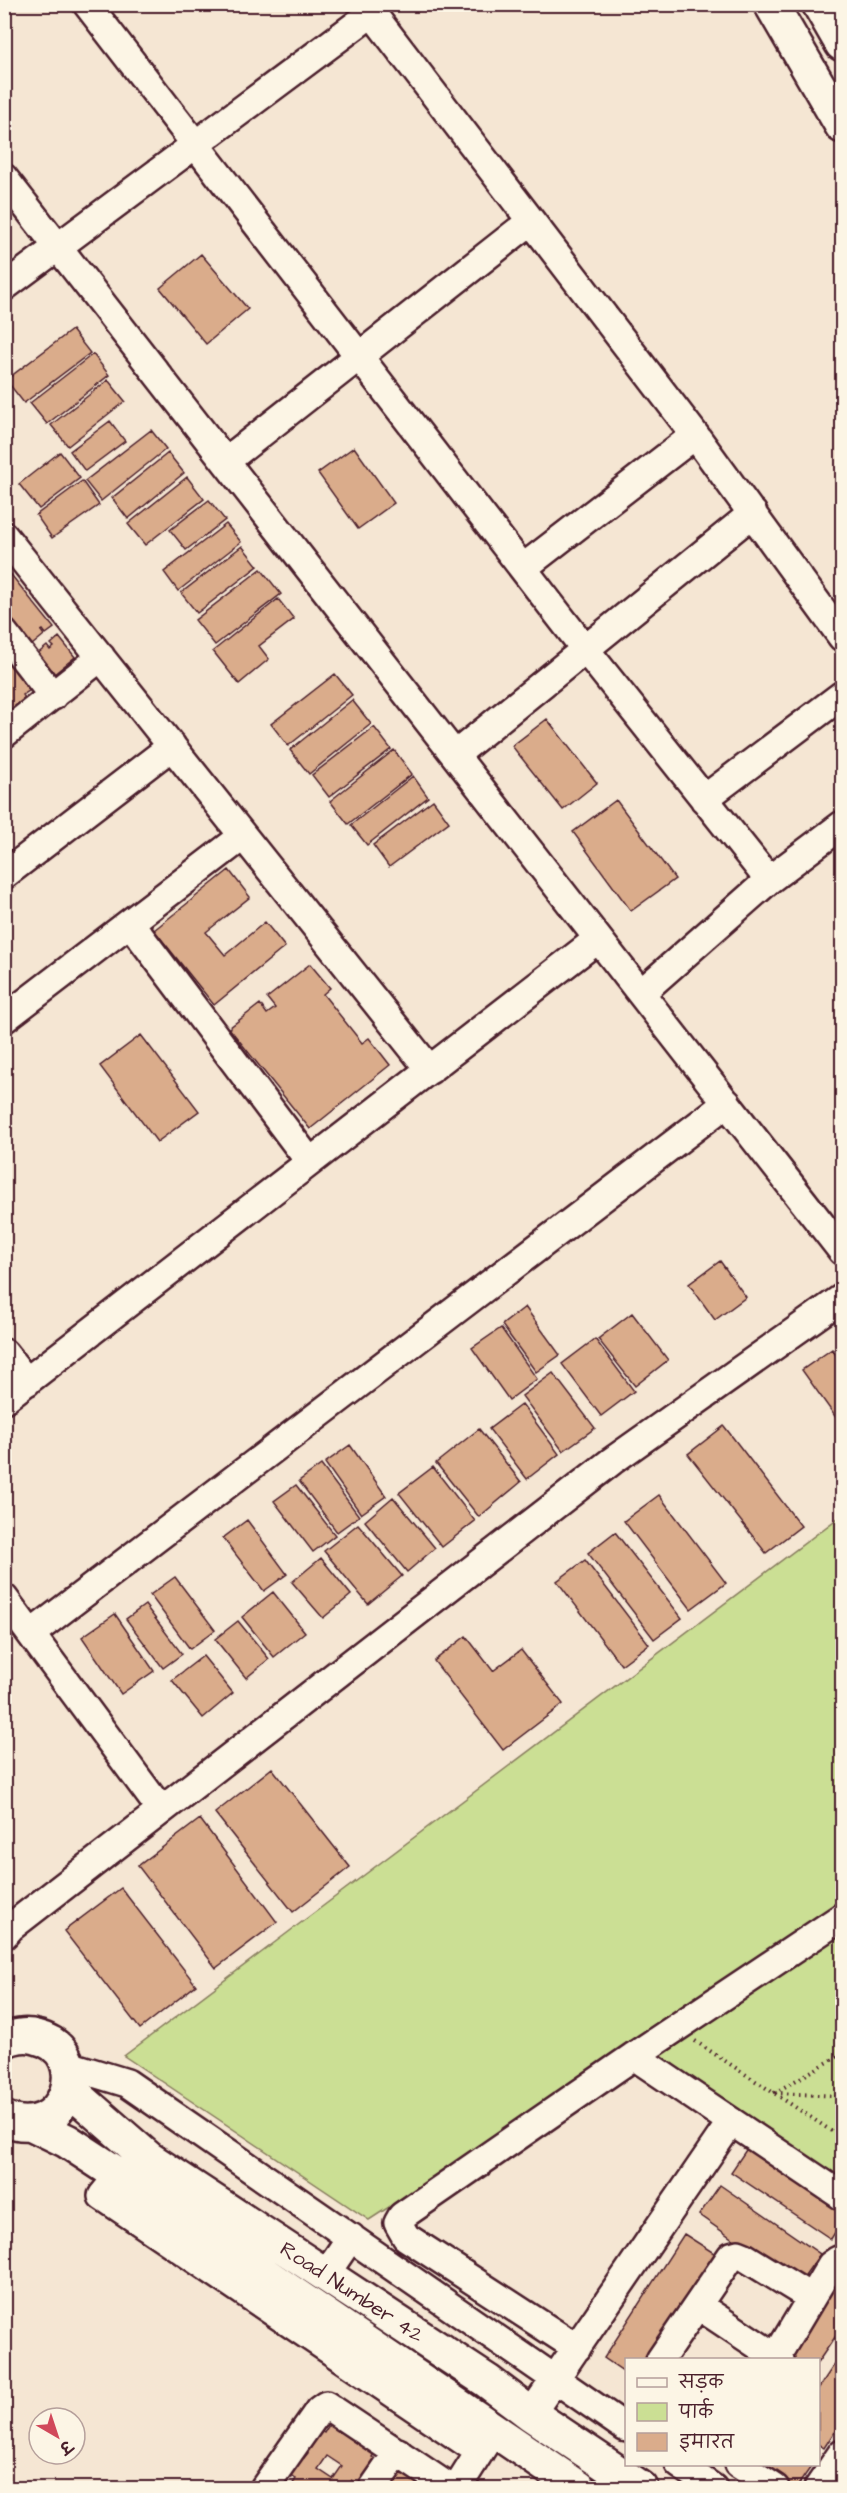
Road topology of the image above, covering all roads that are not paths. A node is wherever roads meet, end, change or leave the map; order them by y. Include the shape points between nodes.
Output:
1 (87, 4) edge
2 (771, 4) edge
3 (819, 4) edge
4 (369, 9) edge
5 (843, 44) edge
6 (843, 126) edge
7 (194, 145) junction
8 (4, 178) edge
9 (531, 221) junction
10 (59, 248) junction
11 (4, 287) edge
12 (358, 356) junction
13 (695, 435) junction
14 (226, 461) junction
15 (753, 513) junction
16 (4, 536) edge
17 (523, 568) junction
18 (4, 633) edge
19 (843, 637) edge
20 (585, 649) junction
21 (101, 657) junction
22 (843, 695) edge
23 (53, 696) junction
24 (8, 725) edge
25 (172, 746) junction
26 (455, 754) junction
27 (704, 799) junction
28 (843, 825) edge
29 (243, 836) junction
30 (4, 875) edge
31 (769, 880) junction
32 (130, 923) junction
33 (598, 939) junction
34 (641, 993) junction
35 (4, 1019) edge
36 (430, 1070) junction
37 (727, 1103) junction
38 (310, 1162) junction
39 (843, 1251) edge
40 (843, 1298) edge
41 (4, 1353) edge
42 (27, 1382) junction
43 (4, 1399) edge
44 (4, 1598) edge
45 (31, 1634) junction
46 (161, 1810) junction
47 (843, 1917) edge
48 (4, 1935) edge
49 (6, 2034) edge
50 (634, 2056) junction
51 (68, 2077) junction
52 (17, 2120) edge
53 (731, 2122) junction
54 (843, 2196) edge
55 (351, 2237) junction
56 (843, 2260) edge
57 (325, 2275) junction
58 (810, 2296) junction
59 (699, 2306) junction
60 (577, 2348) junction
61 (661, 2358) edge
62 (778, 2358) edge
63 (556, 2379) junction
64 (531, 2414) junction
65 (625, 2427) edge
66 (486, 2442) junction
67 (398, 2452) junction
68 (843, 2453) edge
69 (682, 2466) edge
70 (741, 2466) edge
71 (265, 2488) edge
72 (373, 2488) edge
73 (450, 2488) edge
74 (457, 2488) edge
75 (579, 2488) edge
76 (641, 2488) edge
77 (713, 2488) edge
78 (775, 2488) edge
79 (818, 2488) edge

1 - 7 street
2 - 6 main road
3 - 5 main road
4 - 7 street
4 - 9 street
7 - 10 street
7 - 12 street
8 - 10 street
9 - 12 street
9 - 13 street
10 - 11 street
10 - 14 street
12 - 14 street
12 - 17 street
13 - 15 street
13 - 17 street
14 - 26 street
15 - 19 street
15 - 20 street
16 - 21 street
17 - 20 street
18 - 23 street
20 - 26 street
20 - 27 street
21 - 23 street
21 - 25 street
22 - 27 street
23 - 24 street
25 - 29 street
25 - 30 street
26 - 33 street
27 - 31 street
28 - 31 street
29 - 32 street
29 - 36 street
31 - 34 street
32 - 35 street
32 - 38 street
33 - 34 street
33 - 36 street
34 - 37 street
36 - 38 street
37 - 39 street
37 - 45 street
38 - 42 street
40 - 46 street via 612,1461
41 - 42 street
42 - 43 street
44 - 45 street
45 - 46 street
46 - 48 street
47 - 50 street
49 - 51 main road, Road Number 42 via 45,2039 59,2050
50 - 53 street
50 - 60 street via 402,2216 398,2223 406,2237
51 - 52 main road via 66,2097 54,2112 41,2120
51 - 55 street via 127,2083
51 - 57 main road, Road Number 42 via 148,2158
52 - 66 main road, Road Number 42 via 67,2141 119,2175 174,2228
53 - 54 street
53 - 60 street
55 - 57 street
55 - 63 street
56 - 58 street via 831,2265
57 - 64 main road, Road Number 42
58 - 59 street via 738,2254 727,2258
58 - 62 street
59 - 61 street
59 - 62 street
60 - 63 street
63 - 64 street
63 - 65 street
64 - 76 main road, Road Number 42
66 - 74 street
66 - 75 main road, Road Number 42
67 - 71 street via 326,2405
67 - 72 street
67 - 73 street
68 - 79 street
69 - 77 street
70 - 78 street

